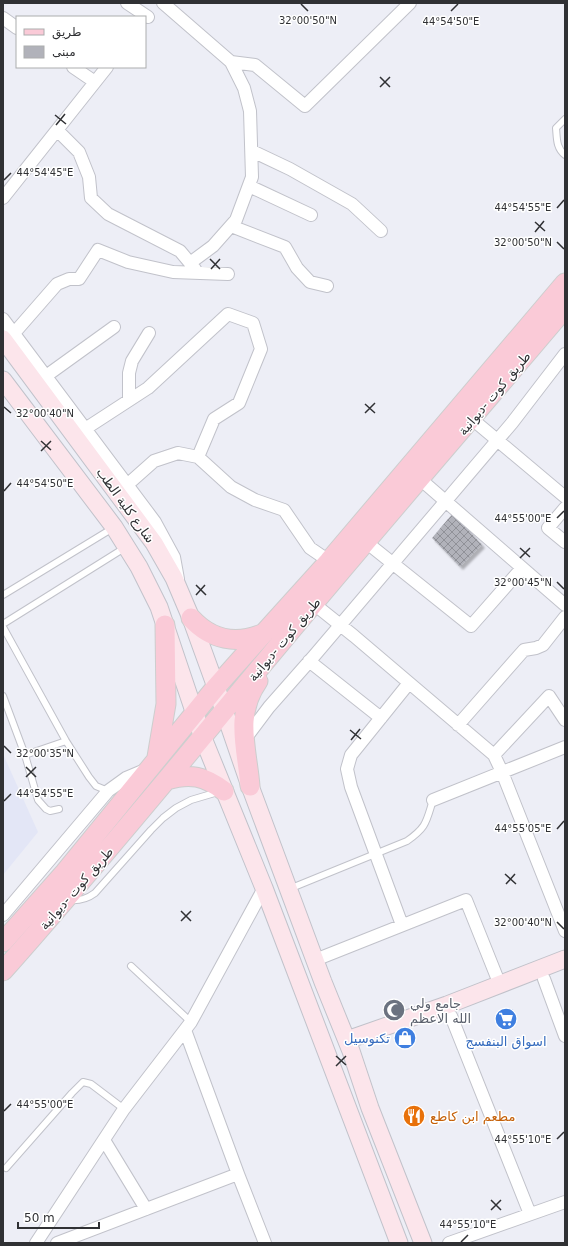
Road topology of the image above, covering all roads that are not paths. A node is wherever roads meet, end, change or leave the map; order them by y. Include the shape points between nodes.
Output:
1 (127, 3) edge
2 (159, 3) edge
3 (163, 3) edge
4 (410, 3) edge
5 (142, 16) edge
6 (146, 19) edge
7 (231, 62) junction
8 (74, 68) edge
9 (107, 68) edge
10 (95, 82) junction
11 (565, 119) edge
12 (57, 130) junction
13 (252, 152) junction
14 (565, 155) edge
15 (249, 186) junction
16 (3, 198) edge
17 (311, 215) dead end
18 (231, 226) junction
19 (381, 231) dead end
20 (190, 263) junction
21 (198, 273) junction
22 (228, 274) dead end
23 (565, 283) edge
24 (327, 286) dead end
25 (565, 308) edge
26 (3, 319) edge
27 (114, 327) dead end
28 (149, 334) dead end
29 (7, 338) edge
30 (565, 354) edge
31 (46, 376) junction
32 (3, 380) edge
33 (49, 400) junction
34 (129, 400) junction
35 (30, 416) junction
36 (472, 419) junction
37 (85, 429) junction
38 (497, 440) junction
39 (198, 457) junction
40 (420, 479) junction
41 (127, 485) junction
42 (565, 497) edge
43 (445, 501) junction
44 (565, 508) edge
45 (114, 527) junction
46 (366, 542) junction
47 (565, 542) edge
48 (127, 546) junction
49 (329, 561) junction
50 (393, 563) junction
51 (522, 568) junction
52 (3, 595) edge
53 (182, 598) junction
54 (314, 604) junction
55 (565, 605) edge
56 (565, 617) edge
57 (191, 618) junction
58 (3, 625) edge
59 (166, 625) junction
60 (340, 625) junction
61 (264, 633) junction
62 (267, 659) junction
63 (309, 661) junction
64 (409, 683) junction
65 (216, 688) junction
66 (3, 696) edge
67 (225, 711) junction
68 (194, 714) junction
69 (381, 718) junction
70 (565, 720) edge
71 (458, 726) junction
72 (203, 738) junction
73 (244, 740) junction
74 (66, 741) junction
75 (565, 747) edge
76 (25, 755) junction
77 (494, 755) junction
78 (153, 764) junction
79 (502, 772) junction
80 (167, 780) junction
81 (250, 786) junction
82 (108, 791) junction
83 (224, 791) junction
84 (433, 800) joint
85 (59, 809) dead end
86 (376, 854) junction
87 (264, 888) junction
88 (289, 889) junction
89 (66, 900) junction
90 (3, 915) edge
91 (402, 925) junction
92 (565, 931) edge
93 (3, 942) edge
94 (565, 959) edge
95 (315, 960) junction
96 (131, 966) dead end
97 (3, 971) edge
98 (565, 971) edge
99 (544, 980) junction
100 (323, 982) junction
101 (500, 984) junction
102 (303, 989) junction
103 (451, 1016) junction
104 (188, 1026) junction
105 (565, 1036) edge
106 (349, 1046) junction
107 (370, 1108) junction
108 (124, 1109) junction
109 (350, 1115) junction
110 (104, 1140) junction
111 (6, 1168) dead end
112 (238, 1174) junction
113 (565, 1202) edge
114 (146, 1209) junction
115 (530, 1214) junction
116 (43, 1240) edge
117 (57, 1243) edge
118 (265, 1243) edge
119 (399, 1243) edge
120 (423, 1243) edge
121 (449, 1243) edge

1 - 5 street
2 - 6 street
3 - 7 street
4 - 7 street via 305,106 255,65
7 - 13 street via 244,88 250,111
8 - 10 street
9 - 10 street
10 - 12 street
11 - 14 lane via 556,128 557,143
12 - 16 street
12 - 20 street via 80,152 89,177 92,198 102,209 180,251
13 - 15 street via 252,177
13 - 19 street via 290,169 352,204
15 - 17 street
15 - 18 street via 236,220
18 - 20 street via 213,246
18 - 24 street via 285,247 297,268 310,282
20 - 21 street
21 - 22 street
21 - 29 street via 173,272 128,262 98,250 79,279 69,279 57,284
23 - 49 main road, طريق كوت -ديوانية
25 - 36 main road, طريق كوت -ديوانية
26 - 29 street
27 - 31 street
28 - 34 street via 132,361 129,372
29 - 31 street
29 - 33 main road, شارع كلية الطب
30 - 38 street
31 - 37 street
32 - 35 main road, شارع كلية الطب
33 - 35 main road
33 - 53 main road, شارع كلية الطب via 154,543
34 - 37 street
34 - 39 street via 148,388 228,314 253,323 261,349 239,403 214,419
35 - 45 main road, شارع كلية الطب
36 - 38 street
36 - 40 main road, طريق كوت -ديوانية
37 - 41 street
38 - 42 street
38 - 43 street
39 - 41 street via 178,453 154,461
39 - 49 street via 231,487 255,500 284,510 310,548
40 - 43 street
40 - 46 main road, طريق كوت -ديوانية
41 - 53 street via 154,522 174,557
43 - 50 street
43 - 51 street
44 - 47 street via 548,528
45 - 48 main road, شارع كلية الطب
45 - 52 lane
46 - 50 street
46 - 54 main road, طريق كوت -ديوانية
48 - 58 lane
48 - 59 main road, شارع كلية الطب via 150,587
49 - 61 main road, طريق كوت -ديوانية
50 - 51 street via 471,626
50 - 60 street
51 - 55 street
53 - 57 main road, شارع كلية الطب
54 - 60 street
54 - 62 main road, طريق كوت -ديوانية
56 - 71 street via 543,645 524,650
57 - 61 main road via 212,635 229,640 247,639
57 - 65 main road, شارع كلية الطب
58 - 74 lane
59 - 68 main road, شارع كلية الطب
59 - 78 main road via 166,704
60 - 63 street
60 - 64 street
61 - 65 main road, طريق كوت -ديوانية
62 - 67 main road, طريق كوت -ديوانية
62 - 73 main road via 245,711
63 - 69 street
63 - 73 street
64 - 69 street
64 - 71 street
65 - 67 main road, شارع كلية الطب
65 - 68 main road, طريق كوت -ديوانية
66 - 76 lane
67 - 72 main road, طريق كوت -ديوانية
67 - 81 main road, شارع كلية الطب
68 - 72 main road, شارع كلية الطب
68 - 78 main road, طريق كوت -ديوانية
69 - 86 street via 351,755 347,769 351,787
70 - 77 street via 549,696
71 - 77 street
72 - 80 main road, طريق كوت -ديوانية
72 - 83 main road, شارع كلية الطب
73 - 81 main road
74 - 76 lane
74 - 82 lane via 88,777 96,786
75 - 79 street
76 - 85 lane via 38,800 50,811
77 - 79 street
78 - 82 street
78 - 93 main road, طريق كوت -ديوانية via 65,872
79 - 84 street
79 - 92 street
80 - 83 main road via 191,776 203,778
80 - 89 main road, طريق كوت -ديوانية
81 - 88 main road, شارع كلية الطب
82 - 90 street
83 - 87 main road, شارع كلية الطب
83 - 89 lane via 202,796 176,808 151,830 95,893 83,900
84 - 86 lane via 426,824 418,833 407,842
86 - 88 lane
86 - 91 street
87 - 102 main road, شارع كلية الطب
87 - 104 street
88 - 95 main road, شارع كلية الطب
89 - 97 main road, طريق كوت -ديوانية
91 - 95 street
91 - 101 street via 466,900
94 - 101 main road
95 - 100 main road, شارع كلية الطب
96 - 104 lane
98 - 99 main road
99 - 103 main road
99 - 105 street
100 - 102 main road
100 - 106 main road, شارع كلية الطب
101 - 106 main road
102 - 109 main road, شارع كلية الطب
103 - 106 main road
103 - 115 street
104 - 108 street
104 - 112 street
106 - 107 main road, شارع كلية الطب
107 - 109 main road
107 - 120 main road, شارع كلية الطب
108 - 110 street
108 - 111 lane via 91,1084 83,1082
109 - 119 main road, شارع كلية الطب
110 - 114 street
110 - 116 street
112 - 114 street
112 - 118 street
113 - 115 street
114 - 117 street
115 - 121 street

